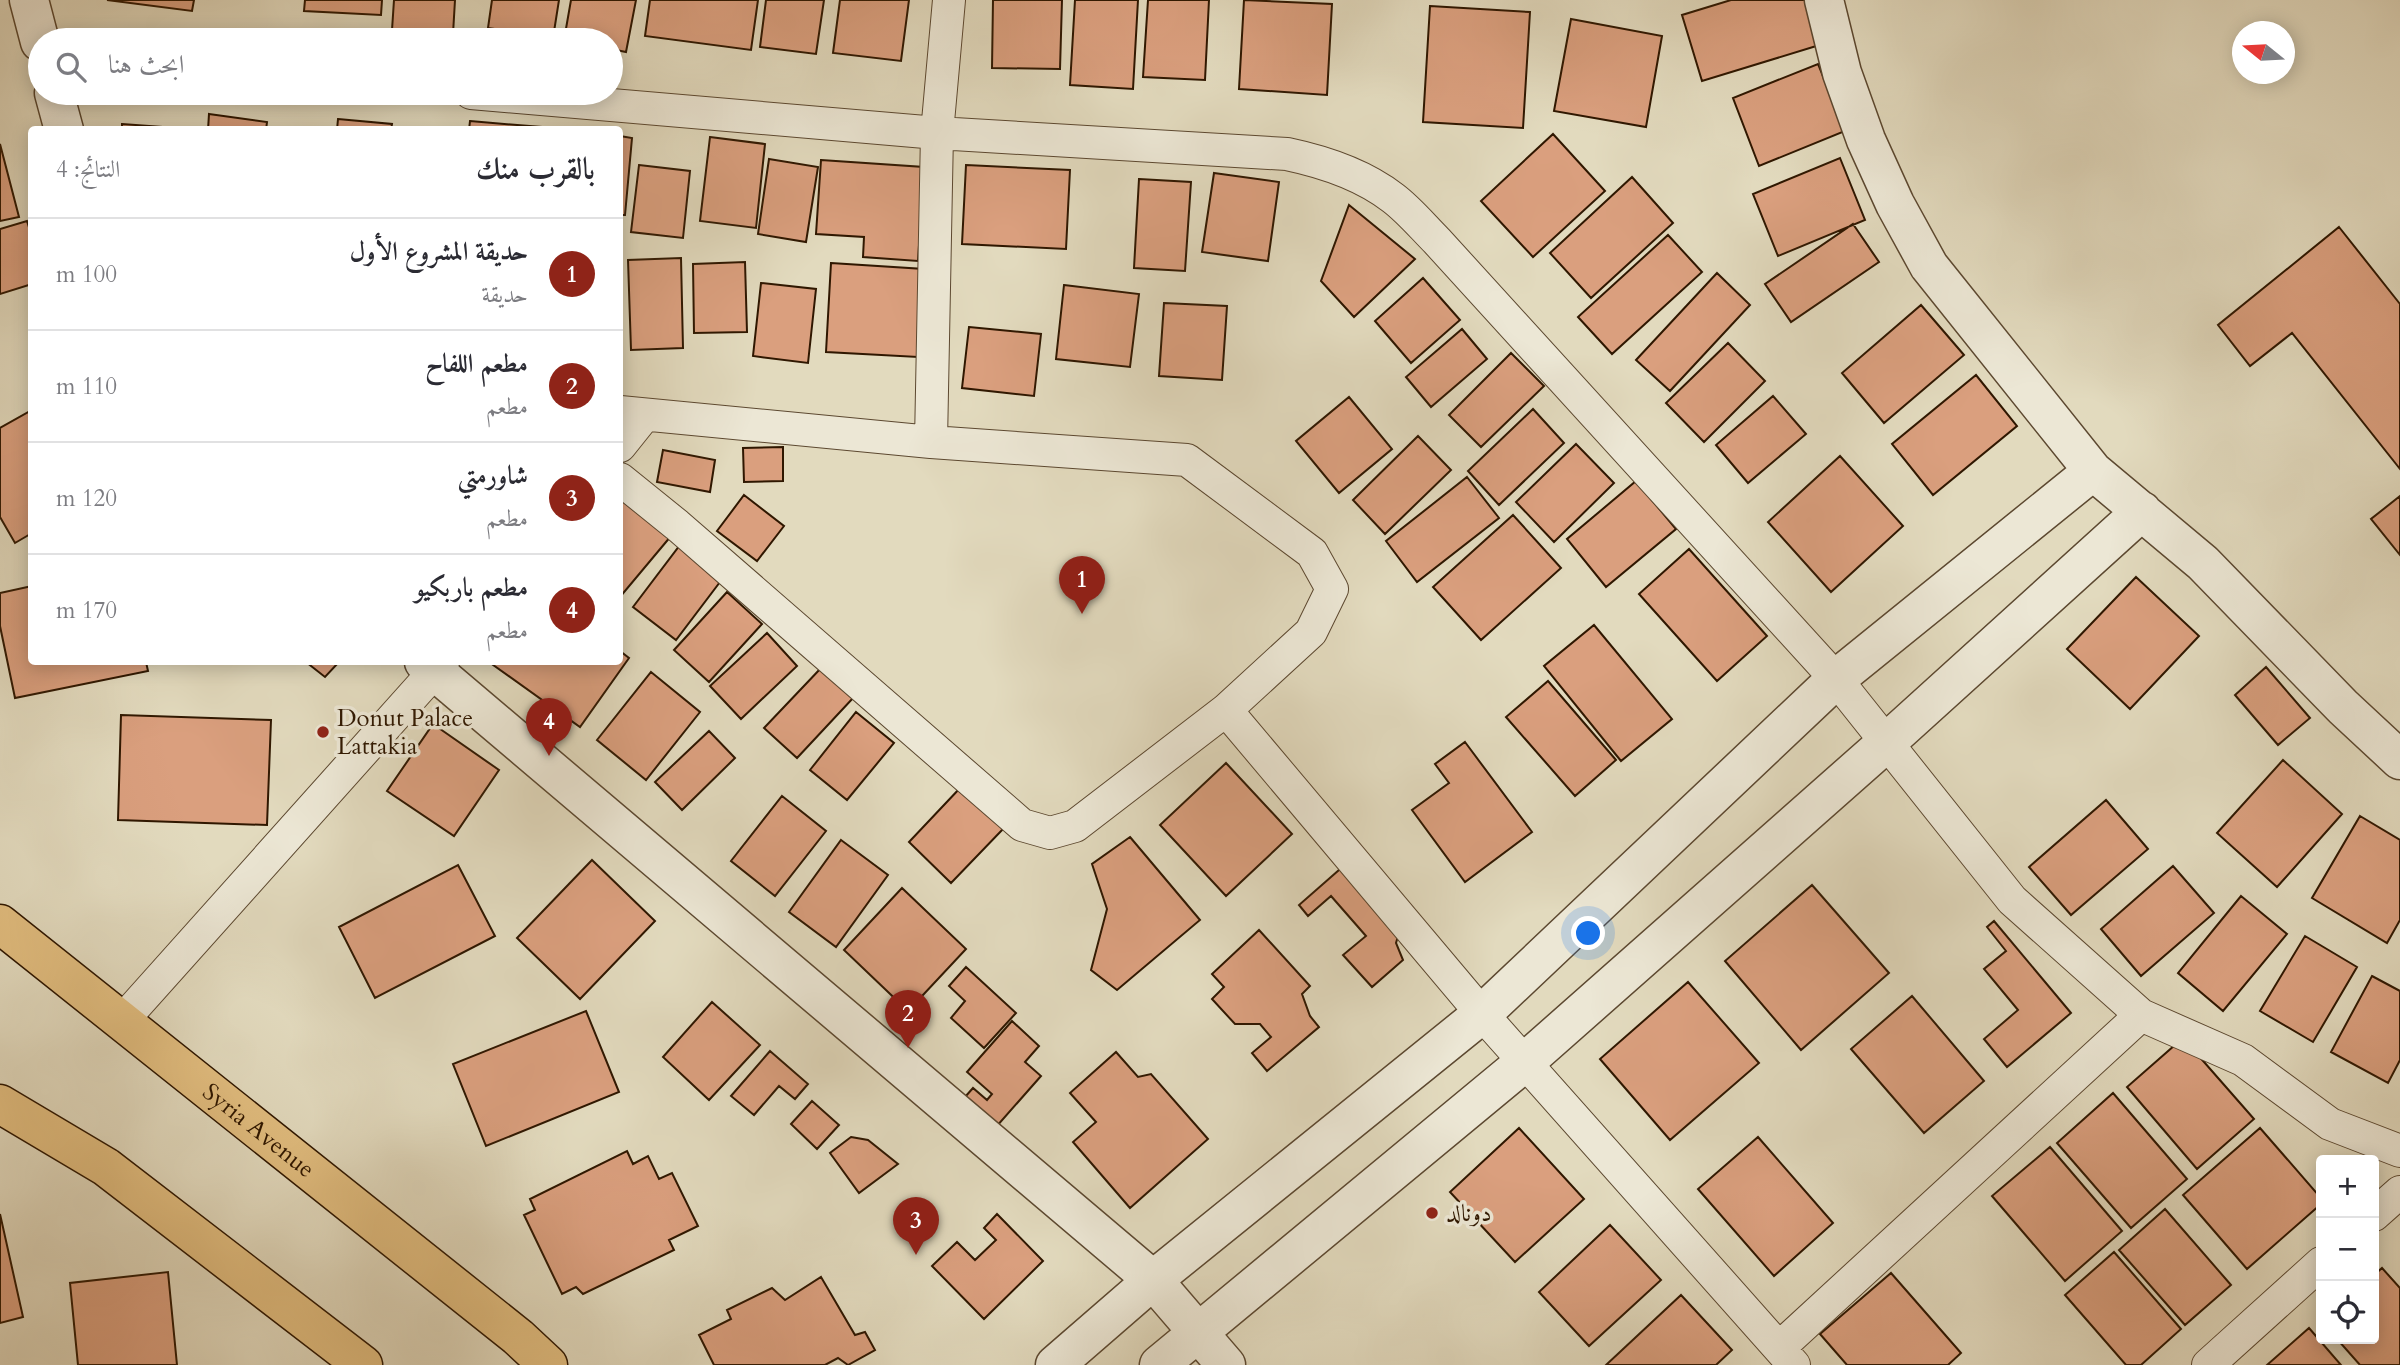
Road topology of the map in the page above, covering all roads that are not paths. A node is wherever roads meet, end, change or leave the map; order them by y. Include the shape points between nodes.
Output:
1 (29, 0) edge
2 (949, 0) edge
3 (1824, 0) edge
4 (36, 28) edge
5 (57, 105) edge
6 (607, 105) edge
7 (63, 126) edge
8 (937, 134) junction
9 (632, 414) edge
10 (623, 438) edge
11 (931, 442) junction
12 (2093, 471) junction
13 (623, 481) edge
14 (2142, 510) junction
15 (434, 665) edge
16 (1836, 679) junction
17 (1226, 709) junction
18 (1887, 742) junction
19 (2400, 760) edge
20 (0, 924) edge
21 (1482, 1014) junction
22 (2141, 1016) junction
23 (122, 1021) junction
24 (1525, 1062) junction
25 (0, 1104) edge
26 (2400, 1150) edge
27 (2400, 1192) edge
28 (2379, 1211) edge
29 (2316, 1268) edge
30 (1153, 1280) junction
31 (1197, 1332) junction
32 (1786, 1356) edge
33 (363, 1365) edge
34 (548, 1365) edge
35 (1055, 1365) edge
36 (1159, 1365) edge
37 (1226, 1365) edge
38 (2208, 1365) edge

1 - 4 street
2 - 8 street
3 - 12 street via 1842,73 1866,140 1929,266
5 - 7 street
6 - 8 street
8 - 11 street
8 - 16 street via 1287,154 1325,163 1370,183 1395,199 1437,241
9 - 10 street
9 - 11 street
11 - 17 street via 1187,460 1312,553 1332,589 1311,632
12 - 14 street
12 - 16 street
13 - 17 street via 1023,825 1050,834 1076,826
14 - 18 street
14 - 19 street via 2203,563
15 - 23 street
15 - 30 street
16 - 18 street
16 - 21 street
17 - 21 street
18 - 22 street via 2012,900
18 - 24 street
20 - 23 main road, Syria Avenue
21 - 24 street
21 - 30 street
22 - 26 street via 2243,1060 2330,1124
22 - 32 street
23 - 34 main road, Syria Avenue
24 - 31 street
24 - 32 street
25 - 33 main road via 106,1167
27 - 28 street
29 - 38 street
30 - 31 street
30 - 35 street
31 - 36 street
31 - 37 street

